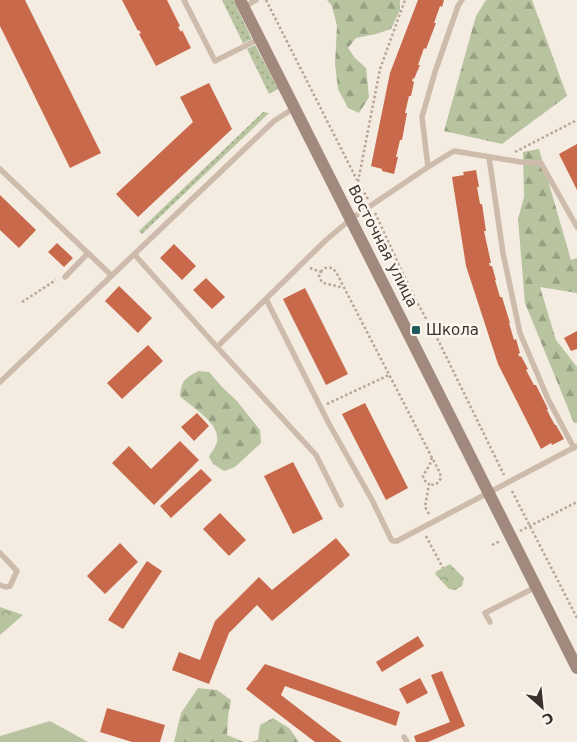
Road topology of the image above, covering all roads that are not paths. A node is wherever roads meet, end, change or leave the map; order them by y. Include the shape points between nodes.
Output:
1 (184, 0) edge
2 (256, 0) edge
3 (462, 0) edge
4 (242, 3) edge
5 (260, 39) junction
6 (295, 108) junction
7 (489, 157) junction
8 (428, 167) junction
9 (0, 169) edge
10 (351, 219) junction
11 (577, 227) edge
12 (88, 253) junction
13 (134, 254) junction
14 (111, 275) junction
15 (64, 277) road end
16 (266, 299) junction
17 (218, 346) junction
18 (0, 382) edge
19 (575, 447) edge
20 (488, 493) junction
21 (341, 505) dead end
22 (0, 553) edge
23 (0, 586) edge
24 (536, 587) junction
25 (490, 622) dead end
26 (577, 668) edge

1 - 5 lane via 215,61
2 - 4 lane
3 - 8 lane via 422,117
4 - 5 main road, Восточная улица
5 - 6 main road, Восточная улица
6 - 10 main road, Восточная улица
6 - 13 lane via 274,121
7 - 8 lane via 454,151
7 - 11 lane via 541,163
7 - 19 lane via 503,253 520,333 548,399
8 - 10 lane
9 - 12 lane
10 - 16 lane
10 - 20 main road, Восточная улица
12 - 14 lane
12 - 15 lane
13 - 14 lane
13 - 17 lane
14 - 18 lane
16 - 17 lane
16 - 20 lane via 393,541
17 - 21 lane via 316,455
19 - 20 lane
20 - 24 main road, Восточная улица
22 - 23 lane via 17,571 10,586
24 - 25 lane via 486,613
24 - 26 main road, Восточная улица

